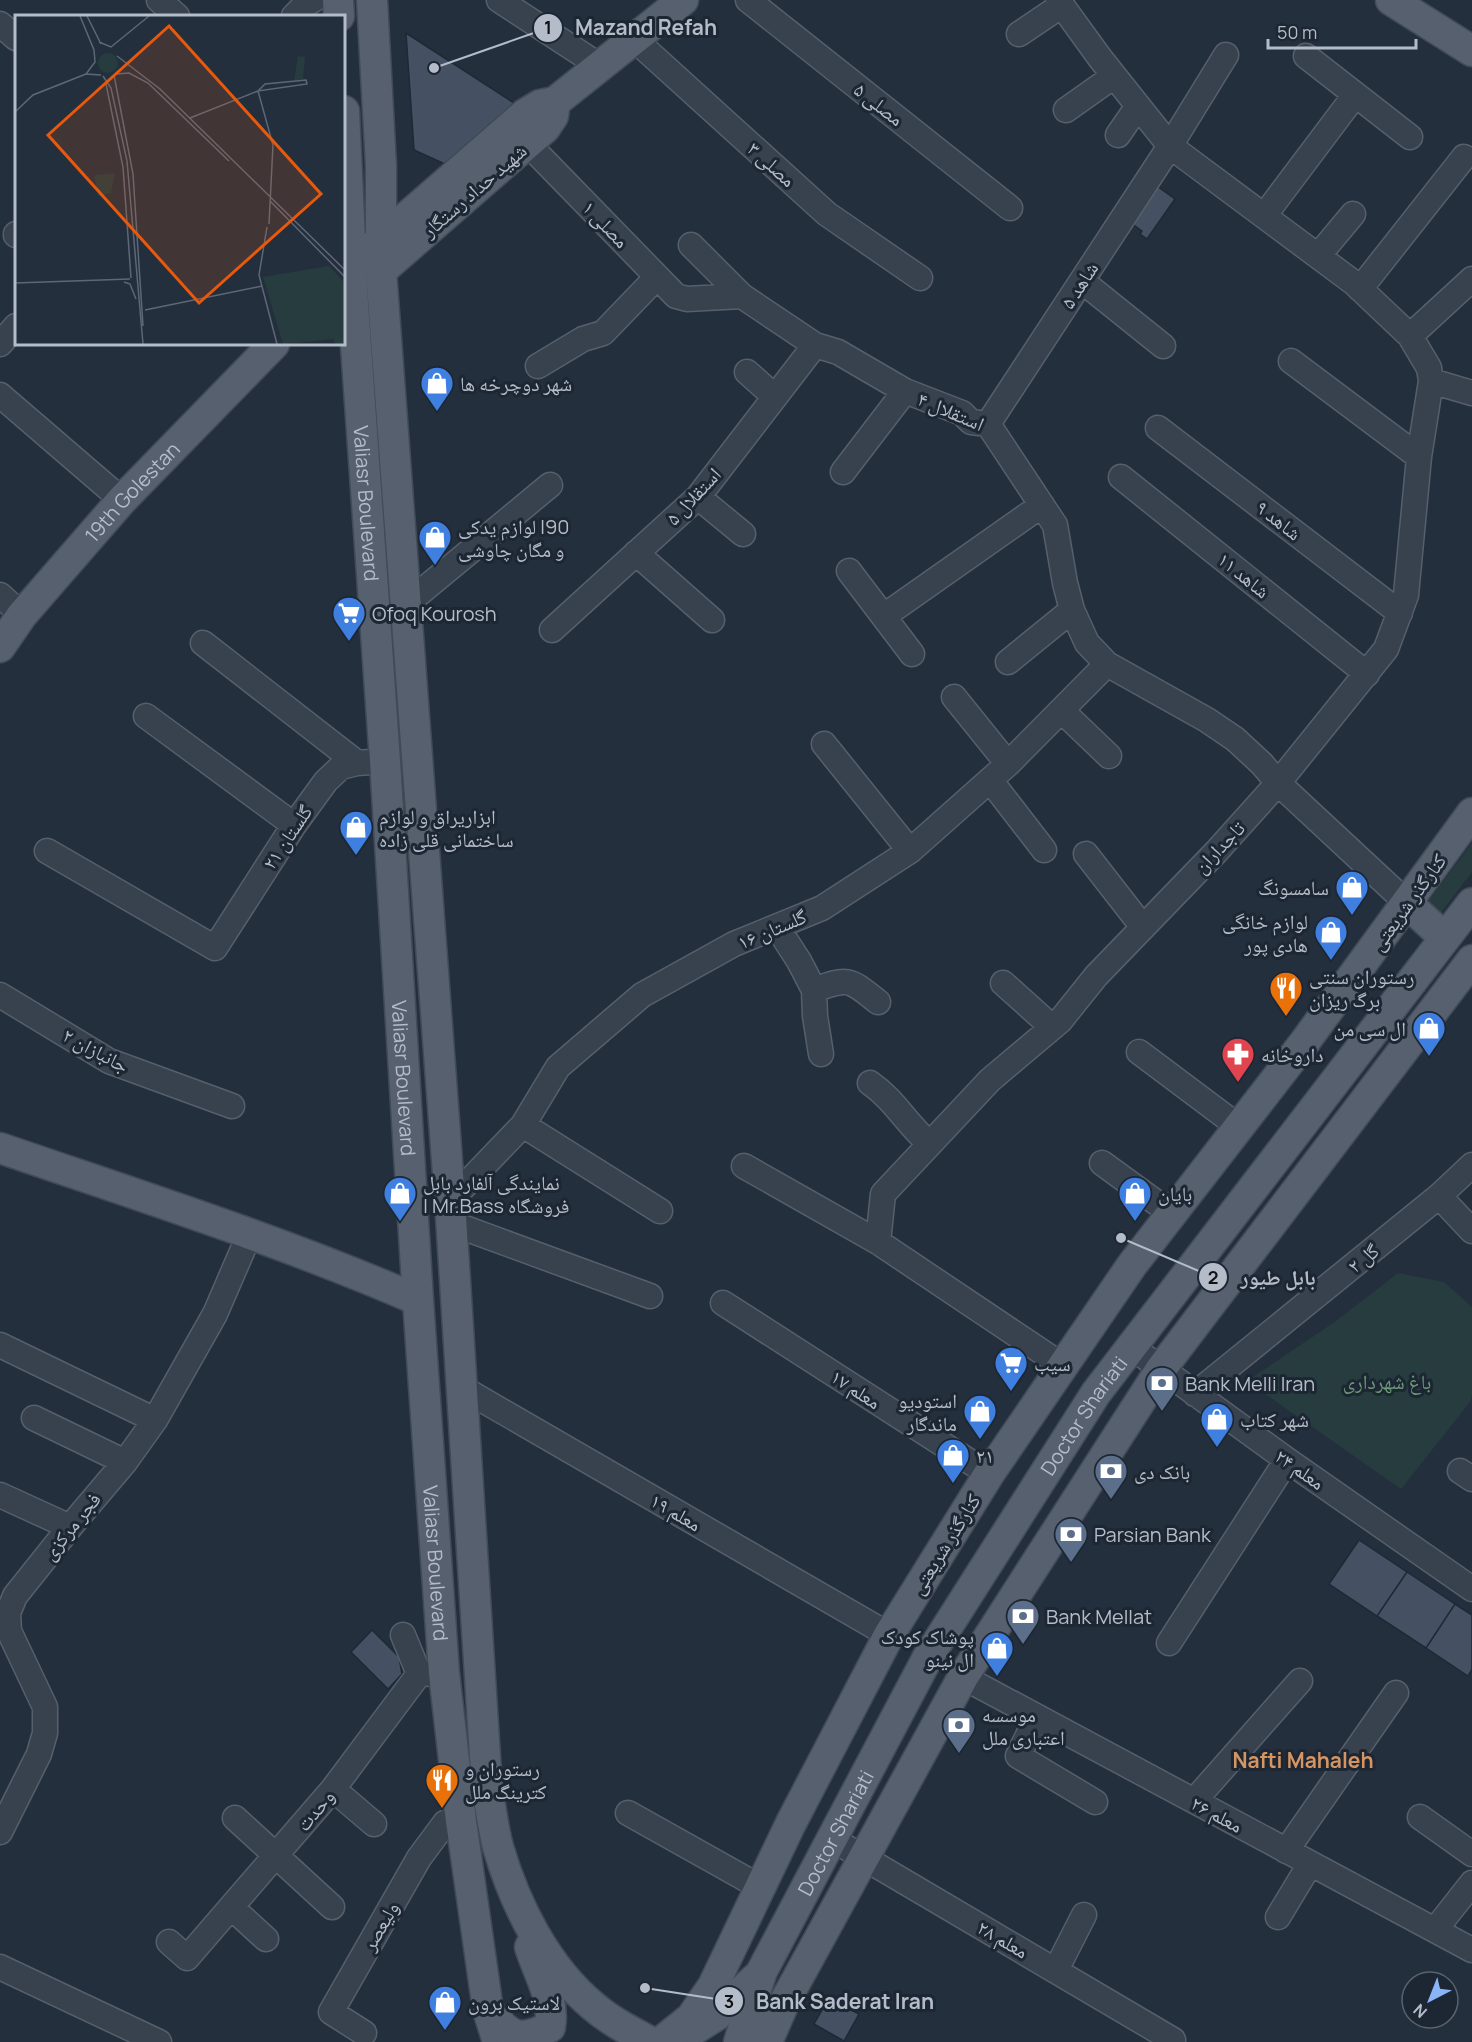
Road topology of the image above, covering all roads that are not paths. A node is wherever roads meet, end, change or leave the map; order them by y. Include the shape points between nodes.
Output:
1 (159, 0) edge
2 (313, 0) edge
3 (338, 0) edge
4 (372, 0) edge
5 (499, 0) edge
6 (748, 0) edge
7 (1391, 0) edge
8 (1060, 3) edge
9 (675, 4) edge
10 (176, 15) edge
11 (295, 15) edge
12 (339, 15) edge
13 (0, 24) edge
14 (1020, 34) dead end
15 (15, 37) edge
16 (634, 39) junction
17 (1472, 51) edge
18 (1226, 55) dead end
19 (1306, 56) dead end
20 (600, 66) junction
21 (1114, 76) junction
22 (1355, 94) junction
23 (555, 102) junction
24 (1138, 106) junction
25 (1066, 110) dead end
26 (1118, 135) dead end
27 (1410, 137) dead end
28 (528, 144) junction
29 (1170, 146) junction
30 (345, 148) edge
31 (1464, 157) dead end
32 (1010, 208) dead end
33 (1353, 214) dead end
34 (1264, 216) junction
35 (380, 241) junction
36 (692, 245) dead end
37 (1318, 256) junction
38 (348, 257) edge
39 (381, 271) junction
40 (657, 277) junction
41 (920, 278) dead end
42 (1472, 279) edge
43 (1082, 281) junction
44 (1360, 289) junction
45 (742, 296) junction
46 (15, 327) edge
47 (1410, 336) junction
48 (0, 344) edge
49 (273, 345) edge
50 (815, 345) junction
51 (1163, 346) dead end
52 (1291, 361) dead end
53 (538, 366) dead end
54 (747, 372) dead end
55 (1431, 381) junction
56 (905, 392) junction
57 (1466, 392) edge
58 (0, 395) edge
59 (775, 397) junction
60 (988, 424) junction
61 (1158, 428) dead end
62 (1419, 457) junction
63 (843, 472) dead end
64 (1121, 477) dead end
65 (550, 485) dead end
66 (698, 497) junction
67 (122, 500) junction
68 (1042, 505) junction
69 (743, 534) dead end
70 (636, 553) junction
71 (849, 570) dead end
72 (0, 595) edge
73 (405, 605) junction
74 (1072, 610) junction
75 (1400, 613) junction
76 (22, 615) junction
77 (884, 616) junction
78 (712, 620) dead end
79 (552, 630) dead end
80 (203, 643) dead end
81 (0, 647) edge
82 (912, 654) dead end
83 (1008, 662) dead end
84 (1107, 664) junction
85 (1367, 674) junction
86 (954, 697) dead end
87 (1062, 711) junction
88 (146, 716) dead end
89 (824, 744) dead end
90 (1109, 756) dead end
91 (371, 762) junction
92 (1008, 764) junction
93 (990, 780) junction
94 (1278, 783) junction
95 (1472, 813) edge
96 (294, 825) junction
97 (1044, 850) dead end
98 (47, 851) dead end
99 (910, 851) junction
100 (1086, 854) dead end
101 (1407, 903) junction
102 (1472, 903) edge
103 (1142, 926) junction
104 (777, 927) junction
105 (1445, 938) junction
106 (1472, 962) edge
107 (1003, 983) dead end
108 (814, 990) junction
109 (0, 995) edge
110 (878, 1002) dead end
111 (1052, 1027) junction
112 (1139, 1052) dead end
113 (821, 1054) dead end
114 (870, 1083) dead end
115 (232, 1106) dead end
116 (523, 1125) junction
117 (1239, 1127) junction
118 (930, 1144) junction
119 (0, 1148) edge
120 (1102, 1163) dead end
121 (1472, 1165) edge
122 (744, 1166) dead end
123 (1439, 1196) junction
124 (660, 1211) dead end
125 (450, 1212) junction
126 (1172, 1214) junction
127 (1472, 1231) edge
128 (250, 1233) junction
129 (878, 1242) junction
130 (650, 1296) dead end
131 (418, 1300) junction
132 (723, 1303) dead end
133 (0, 1345) edge
134 (1130, 1346) junction
135 (1063, 1366) junction
136 (1161, 1369) junction
137 (462, 1388) junction
138 (1195, 1394) junction
139 (34, 1418) dead end
140 (155, 1420) junction
141 (1287, 1460) junction
142 (125, 1462) junction
143 (989, 1474) junction
144 (0, 1495) edge
145 (70, 1527) junction
146 (1472, 1589) edge
147 (5, 1630) edge
148 (403, 1635) dead end
149 (889, 1635) junction
150 (1169, 1643) dead end
151 (432, 1674) junction
152 (963, 1677) junction
153 (1300, 1682) dead end
154 (1396, 1693) dead end
155 (1037, 1717) junction
156 (333, 1789) junction
157 (1194, 1801) junction
158 (1095, 1802) dead end
159 (628, 1813) dead end
160 (1420, 1817) dead end
161 (235, 1818) dead end
162 (461, 1821) junction
163 (374, 1824) dead end
164 (0, 1832) edge
165 (832, 1839) junction
166 (1286, 1851) junction
167 (1472, 1854) edge
168 (275, 1856) junction
169 (864, 1858) junction
170 (1310, 1863) junction
171 (509, 1882) junction
172 (1472, 1883) edge
173 (760, 1887) junction
174 (231, 1907) junction
175 (332, 1907) dead end
176 (1084, 1915) dead end
177 (1278, 1917) dead end
178 (1435, 1930) junction
179 (266, 1939) dead end
180 (169, 1942) dead end
181 (1472, 1950) edge
182 (0, 1967) edge
183 (1056, 1970) junction
184 (762, 1971) junction
185 (488, 2010) junction
186 (364, 2033) dead end
187 (1173, 2040) dead end
188 (159, 2042) edge
189 (498, 2042) edge
190 (650, 2042) edge
191 (739, 2042) edge
192 (767, 2042) edge

1 - 10 street
2 - 11 street
3 - 12 main road
4 - 35 main road, Valiasr Boulevard via 381,166
5 - 20 street
6 - 32 street, مصلی ۵
7 - 17 main road
8 - 14 street
8 - 21 street
9 - 16 main road, شهید حداد رستگار
13 - 15 street
16 - 20 main road, شهید حداد رستگار
16 - 41 street, مصلی ۳ via 827,214
18 - 29 street, شاهد ۵
19 - 22 street
20 - 23 main road, شهید حداد رستگار
21 - 24 street
21 - 25 street
22 - 27 street
22 - 34 street
23 - 28 main road, شهید حداد رستگار via 554,116
23 - 35 main road, شهید حداد رستگار via 525,114
24 - 26 street
24 - 29 street
28 - 39 main road, شهید حداد رستگار
28 - 40 street, مصلی ۱
29 - 34 street
29 - 43 street, شاهد ۵
30 - 38 main road, Valiasr Boulevard
31 - 44 street
33 - 37 street
34 - 37 street
35 - 38 main road
35 - 39 main road, Valiasr Boulevard
36 - 45 street, استقلال ۴
37 - 44 street
38 - 39 main road
38 - 91 main road, Valiasr Boulevard
39 - 73 main road, Valiasr Boulevard
40 - 45 street, مصلی ۱ via 676,296 687,299
40 - 53 street via 603,333 583,339
42 - 47 street
43 - 51 street
43 - 60 street, شاهد ۵
44 - 47 street
45 - 50 street, استقلال ۴
46 - 48 street
47 - 55 street via 1429,368
49 - 67 main road, 19th Golestan
50 - 56 street, استقلال ۴ via 838,352
50 - 59 street, استقلال ۵
52 - 62 street
54 - 59 street
55 - 57 street
55 - 62 street, تاجداران
56 - 60 street, استقلال ۴ via 962,413 971,422
56 - 63 street
58 - 67 street
59 - 66 street, استقلال ۵
60 - 68 street, استقلال ۴
61 - 75 street, شاهد ۹
62 - 75 street, تاجداران via 1406,595
64 - 85 street, شاهد ۱۱
65 - 73 street
66 - 69 street
66 - 70 street, استقلال ۵
67 - 76 main road, 19th Golestan
68 - 74 street, استقلال ۴ via 1055,525
68 - 77 street
70 - 78 street
70 - 79 street, استقلال ۵
71 - 77 street
72 - 76 street
73 - 125 main road, Valiasr Boulevard
74 - 83 street
74 - 84 street, استقلال ۴ via 1087,643
75 - 85 street, تاجداران via 1386,649
76 - 81 main road, 19th Golestan
77 - 82 street
80 - 91 street
84 - 87 street, گلستان ۱۶
84 - 94 street, استقلال ۴ via 1235,739
85 - 94 street, تاجداران
86 - 92 street
87 - 90 street
87 - 92 street, گلستان ۱۶
88 - 96 street
89 - 99 street
91 - 96 street, گلستان ۲۱ via 341,767
91 - 131 main road, Valiasr Boulevard
92 - 93 street, گلستان ۱۶
93 - 97 street
93 - 99 street, گلستان ۱۶
94 - 101 street, استقلال ۴
94 - 103 street, تاجداران
95 - 101 main road, کنارگذر شریعتی
96 - 98 street, گلستان ۲۱ via 214,948
99 - 104 street, گلستان ۱۶ via 822,908
100 - 103 street
101 - 105 main road
101 - 117 main road, کنارگذر شریعتی
102 - 105 main road, Doctor Shariati
103 - 111 street, تاجداران
104 - 108 street
104 - 116 street, گلستان ۱۶ via 734,944 642,995 558,1067
105 - 134 main road, Doctor Shariati
106 - 136 main road
107 - 111 street
108 - 110 street via 839,981 854,983
108 - 113 street
109 - 115 street, جانبازان ۲ via 109,1061
111 - 118 street, تاجداران via 990,1080
112 - 117 street
114 - 118 street via 885,1093 914,1131
116 - 124 street
116 - 125 street, گلستان ۱۶
117 - 126 main road, کنارگذر شریعتی
118 - 129 street, تاجداران via 884,1194
119 - 128 main road
120 - 126 street
121 - 123 street, گل ۲
122 - 129 street
123 - 127 street
123 - 138 street, گل ۲
125 - 130 street
125 - 137 main road, Valiasr Boulevard
126 - 135 main road, کنارگذر شریعتی
128 - 131 main road
128 - 140 street, فجر مرکزی via 215,1314
129 - 135 street
131 - 151 main road, Valiasr Boulevard
132 - 143 street, معلم ۱۷
133 - 140 street
134 - 136 street, معلم ۲۴
134 - 165 main road, Doctor Shariati via 1095,1393 928,1657
135 - 143 main road, کنارگذر شریعتی
136 - 138 street, معلم ۲۴
136 - 152 main road
137 - 149 street, معلم ۱۹
137 - 171 main road, Valiasr Boulevard via 487,1788
138 - 141 street, معلم ۲۴
139 - 142 street
140 - 142 street, فجر مرکزی
141 - 146 street, معلم ۲۴
141 - 150 street
142 - 145 street, فجر مرکزی
143 - 149 main road, کنارگذر شریعتی
144 - 145 street
145 - 147 street, فجر مرکزی via 15,1596
147 - 164 street, فجر مرکزی via 45,1707 45,1733 39,1754
148 - 151 street
149 - 173 main road, کنارگذر شریعتی
151 - 156 street, وحدت
151 - 162 main road, Valiasr Boulevard
152 - 155 street, معلم ۲۶
152 - 169 main road
153 - 157 street
154 - 166 street
155 - 157 street, معلم ۲۶
155 - 158 street via 1017,1756
156 - 163 street
156 - 168 street, وحدت
157 - 166 street, معلم ۲۶
159 - 173 street
160 - 167 street
161 - 168 street
162 - 185 main road, Valiasr Boulevard
162 - 186 street, ولیعصر via 445,1823 419,1858 331,2012
165 - 169 street, معلم ۲۸
165 - 184 main road, Doctor Shariati
166 - 170 street, معلم ۲۶
168 - 174 street, وحدت
168 - 175 street
169 - 183 street, معلم ۲۸
169 - 192 main road via 784,2003
170 - 177 street
170 - 178 street, معلم ۲۶
171 - 185 main road via 550,2001 550,2027 528,2040 516,2037
171 - 190 main road via 554,1965 567,1980 592,2006
172 - 178 street
173 - 190 main road, کنارگذر شریعتی via 701,2005 682,2027
174 - 179 street
174 - 180 street, وحدت via 187,1958
176 - 183 street
178 - 181 street, معلم ۲۶
182 - 188 street
183 - 187 street, معلم ۲۸
184 - 190 main road via 703,2025 678,2038
184 - 191 main road
185 - 189 main road, Valiasr Boulevard

